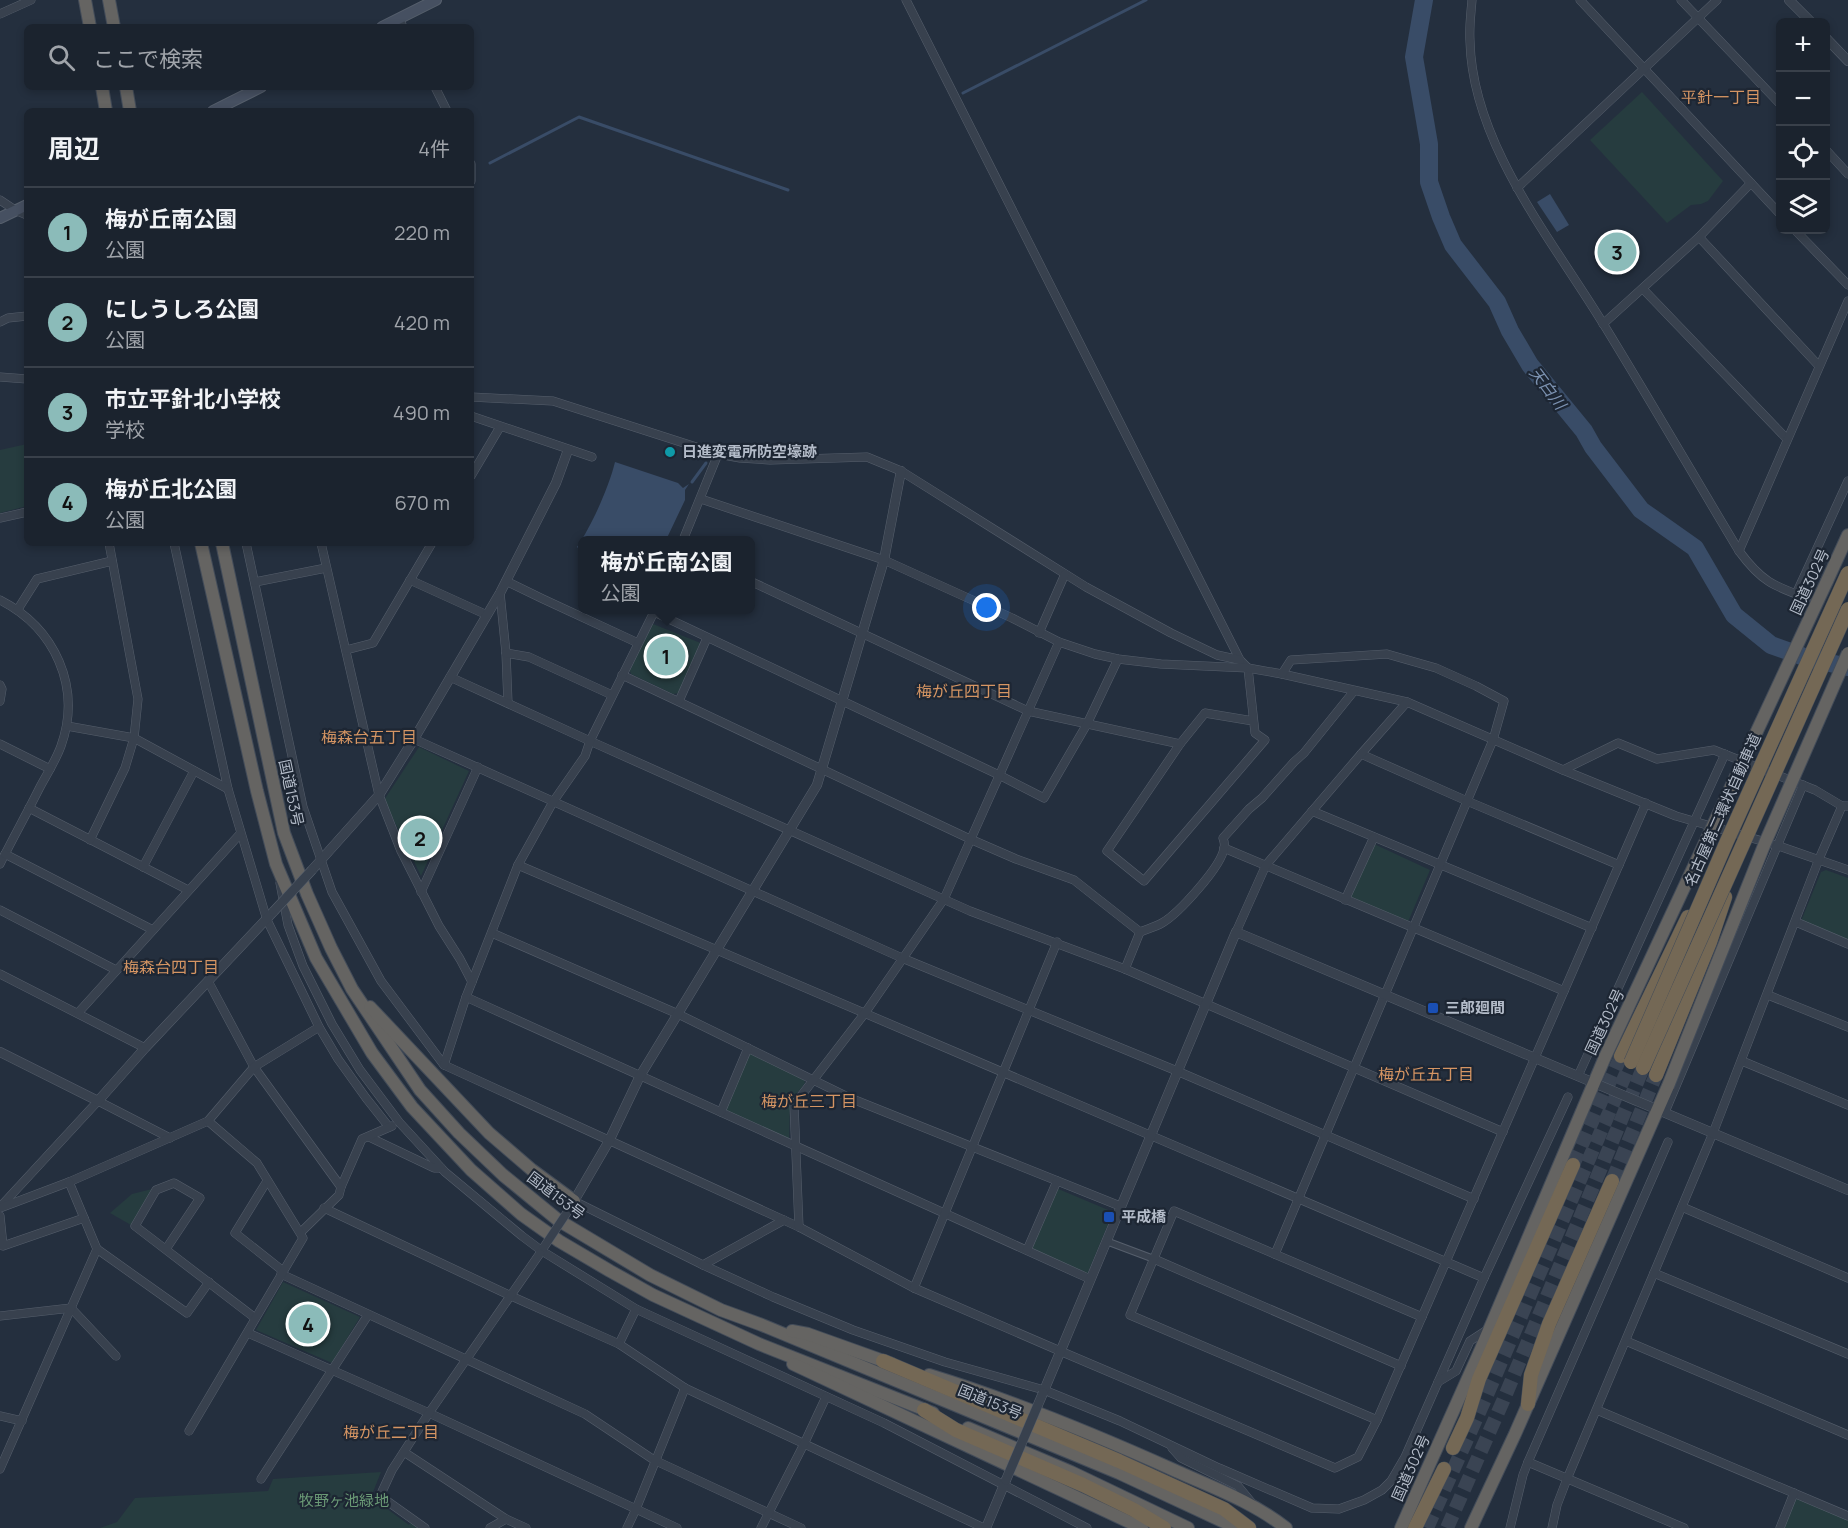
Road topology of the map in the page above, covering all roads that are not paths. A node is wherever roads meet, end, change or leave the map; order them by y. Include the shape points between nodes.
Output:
1 (31, 0) edge
2 (85, 0) edge
3 (109, 0) edge
4 (436, 0) edge
5 (906, 0) edge
6 (1472, 0) edge
7 (1580, 0) edge
8 (1681, 0) edge
9 (1717, 0) edge
10 (1789, 0) edge
11 (0, 14) edge
12 (1697, 18) junction
13 (1807, 18) edge
14 (401, 23) edge
15 (89, 24) edge
16 (113, 24) edge
17 (1830, 42) edge
18 (1848, 61) edge
19 (1644, 69) junction
20 (102, 90) edge
21 (126, 90) edge
22 (255, 90) edge
23 (436, 90) edge
24 (1776, 100) edge
25 (106, 108) edge
26 (130, 108) edge
27 (219, 108) edge
28 (446, 108) edge
29 (1830, 154) edge
30 (1848, 174) edge
31 (1751, 183) junction
32 (1517, 188) junction
33 (0, 200) edge
34 (24, 206) edge
35 (15, 210) junction
36 (1776, 210) edge
37 (24, 214) edge
38 (0, 218) edge
39 (1799, 234) edge
40 (1699, 237) junction
41 (1848, 285) edge
42 (1643, 289) junction
43 (1848, 301) edge
44 (24, 316) edge
45 (0, 322) edge
46 (1603, 324) junction
47 (1819, 366) junction
48 (0, 377) edge
49 (24, 379) edge
50 (474, 397) edge
51 (474, 417) edge
52 (500, 427) junction
53 (1787, 439) junction
54 (568, 450) junction
55 (718, 454) junction
56 (592, 457) dead end
57 (474, 471) edge
58 (901, 471) junction
59 (1848, 481) edge
60 (700, 499) junction
61 (24, 513) edge
62 (0, 518) edge
63 (1848, 535) edge
64 (685, 536) edge
65 (110, 546) edge
66 (175, 546) edge
67 (202, 546) edge
68 (223, 546) edge
69 (247, 546) edge
70 (322, 546) edge
71 (429, 546) edge
72 (1740, 551) junction
73 (884, 560) junction
74 (112, 561) junction
75 (326, 568) junction
76 (1848, 573) edge
77 (1065, 574) junction
78 (410, 580) junction
79 (506, 580) junction
80 (255, 582) junction
81 (755, 582) edge
82 (500, 593) junction
83 (1796, 594) junction
84 (1807, 598) dead end
85 (0, 600) edge
86 (18, 609) junction
87 (1848, 609) edge
88 (652, 614) edge
89 (660, 614) edge
90 (487, 615) junction
91 (1039, 633) junction
92 (861, 634) junction
93 (707, 638) junction
94 (1059, 642) junction
95 (638, 643) junction
96 (346, 650) junction
97 (506, 653) junction
98 (1848, 653) edge
99 (1118, 659) junction
100 (1240, 660) junction
101 (1248, 668) junction
102 (1282, 674) junction
103 (622, 675) junction
104 (450, 677) junction
105 (0, 685) edge
106 (1354, 691) junction
107 (612, 695) junction
108 (0, 701) edge
109 (679, 701) junction
110 (842, 702) junction
111 (1407, 702) junction
112 (508, 703) junction
113 (1028, 711) junction
114 (1253, 721) junction
115 (1087, 724) junction
116 (67, 726) junction
117 (134, 738) junction
118 (414, 739) junction
119 (1493, 740) junction
120 (590, 741) junction
121 (0, 744) edge
122 (1180, 744) junction
123 (1361, 754) junction
124 (1725, 754) junction
125 (478, 767) junction
126 (50, 769) junction
127 (823, 769) junction
128 (1563, 770) junction
129 (194, 771) junction
130 (999, 775) junction
131 (1803, 785) junction
132 (228, 789) junction
133 (378, 795) junction
134 (1467, 801) junction
135 (553, 802) junction
136 (1646, 803) junction
137 (1845, 806) edge
138 (29, 808) junction
139 (1312, 811) junction
140 (1695, 821) junction
141 (790, 829) junction
142 (240, 834) junction
143 (1374, 837) junction
144 (970, 839) junction
145 (90, 840) junction
146 (1779, 846) junction
147 (1224, 848) junction
148 (1740, 852) junction
149 (5, 854) junction
150 (321, 860) junction
151 (1819, 860) junction
152 (0, 864) edge
153 (276, 864) junction
154 (518, 865) junction
155 (1266, 865) junction
156 (1619, 865) junction
157 (1440, 866) junction
158 (143, 867) junction
159 (1848, 870) edge
160 (189, 890) junction
161 (421, 892) junction
162 (751, 892) junction
163 (944, 899) junction
164 (1346, 900) junction
165 (0, 910) edge
166 (267, 920) junction
167 (1796, 922) junction
168 (1592, 928) junction
169 (1413, 929) junction
170 (153, 930) junction
171 (1140, 932) junction
172 (1236, 932) junction
173 (492, 933) junction
174 (1057, 942) junction
175 (1848, 944) edge
176 (716, 950) junction
177 (902, 958) junction
178 (1125, 969) junction
179 (116, 970) junction
180 (0, 974) edge
181 (208, 981) junction
182 (472, 982) junction
183 (352, 989) junction
184 (1564, 992) junction
185 (1768, 994) junction
186 (1385, 995) junction
187 (466, 998) junction
188 (1206, 1003) junction
189 (1029, 1009) junction
190 (78, 1013) junction
191 (865, 1013) junction
192 (678, 1014) junction
193 (319, 1027) junction
194 (1848, 1027) edge
195 (145, 1048) junction
196 (748, 1048) junction
197 (0, 1052) edge
198 (1535, 1058) junction
199 (1742, 1061) junction
200 (444, 1065) junction
201 (254, 1067) junction
202 (1354, 1067) junction
203 (1177, 1071) junction
204 (1003, 1072) junction
205 (1656, 1075) tunnel mouth
206 (640, 1076) junction
207 (1578, 1076) junction
208 (813, 1080) junction
209 (1594, 1083) junction
210 (1568, 1097) dead end
211 (98, 1101) junction
212 (1848, 1105) edge
213 (1662, 1111) junction
214 (721, 1112) junction
215 (208, 1121) junction
216 (399, 1122) junction
217 (389, 1127) junction
218 (1503, 1132) junction
219 (1713, 1133) junction
220 (1150, 1135) junction
221 (1326, 1135) junction
222 (369, 1137) junction
223 (170, 1138) junction
224 (609, 1141) junction
225 (1668, 1142) dead end
226 (797, 1146) junction
227 (972, 1146) junction
228 (1573, 1165) tunnel mouth
229 (441, 1168) junction
230 (1612, 1180) tunnel mouth
231 (267, 1181) junction
232 (1057, 1181) junction
233 (69, 1182) junction
234 (340, 1187) junction
235 (1848, 1190) edge
236 (1299, 1199) junction
237 (1474, 1199) junction
238 (573, 1203) junction
239 (1120, 1206) junction
240 (0, 1208) edge
241 (324, 1208) junction
242 (1682, 1208) junction
243 (945, 1213) junction
244 (0, 1216) edge
245 (84, 1218) junction
246 (784, 1220) junction
247 (799, 1227) junction
248 (300, 1232) junction
249 (1106, 1241) junction
250 (2, 1247) edge
251 (97, 1249) junction
252 (166, 1249) junction
253 (543, 1249) junction
254 (1027, 1250) junction
255 (1275, 1254) junction
256 (1154, 1259) junction
257 (1446, 1262) junction
258 (703, 1265) junction
259 (282, 1273) junction
260 (1654, 1273) junction
261 (1484, 1278) junction
262 (1848, 1278) edge
263 (1090, 1279) junction
264 (209, 1282) junction
265 (914, 1288) junction
266 (511, 1296) junction
267 (71, 1308) junction
268 (636, 1309) junction
269 (368, 1315) junction
270 (0, 1316) edge
271 (1422, 1317) junction
272 (255, 1318) junction
273 (762, 1325) junction
274 (1490, 1328) junction
275 (248, 1333) junction
276 (1626, 1341) junction
277 (620, 1344) junction
278 (759, 1344) junction
279 (1060, 1352) junction
280 (1848, 1354) edge
281 (116, 1356) dead end
282 (466, 1358) junction
283 (883, 1361) junction
284 (1401, 1366) junction
285 (332, 1369) junction
286 (1437, 1383) junction
287 (685, 1388) junction
288 (1043, 1392) junction
289 (826, 1397) junction
290 (1528, 1404) junction
291 (924, 1410) junction
292 (1597, 1410) junction
293 (429, 1413) junction
294 (0, 1416) edge
295 (1377, 1420) junction
296 (22, 1421) junction
297 (189, 1431) dead end
298 (1848, 1435) edge
299 (804, 1444) junction
300 (1169, 1444) junction
301 (1453, 1450) dead end
302 (404, 1452) junction
303 (654, 1460) junction
304 (1528, 1462) junction
305 (0, 1469) edge
306 (1444, 1469) dead end
307 (261, 1479) dead end
308 (1567, 1479) junction
309 (1005, 1482) junction
310 (1794, 1493) junction
311 (636, 1509) junction
312 (1257, 1509) junction
313 (768, 1513) junction
314 (1848, 1516) edge
315 (506, 1519) junction
316 (1471, 1524) edge
317 (424, 1528) edge
318 (490, 1528) edge
319 (526, 1528) edge
320 (627, 1528) edge
321 (677, 1528) edge
322 (761, 1528) edge
323 (801, 1528) edge
324 (985, 1528) edge
325 (1087, 1528) edge
326 (1142, 1528) edge
327 (1164, 1528) edge
328 (1188, 1528) edge
329 (1237, 1528) edge
330 (1249, 1528) edge
331 (1286, 1528) edge
332 (1401, 1528) edge
333 (1415, 1528) edge
334 (1510, 1528) edge
335 (1552, 1528) edge
336 (1684, 1528) edge
337 (1780, 1528) edge

1 - 11 street
2 - 15 highway
3 - 16 highway
4 - 14 main road
5 - 100 street
6 - 32 street via 1470,42 1475,82 1499,154
7 - 19 street
8 - 12 street
9 - 12 street
10 - 13 street
12 - 19 street
12 - 24 street
17 - 18 street
19 - 31 street
19 - 32 street
20 - 25 highway
21 - 26 highway
22 - 27 main road
23 - 28 street
29 - 30 street
31 - 36 street
31 - 40 street
32 - 46 street
33 - 35 street
34 - 35 main road
35 - 37 street
35 - 38 main road
39 - 41 street
40 - 42 street
40 - 47 street
42 - 46 street
42 - 53 street
43 - 47 street
44 - 45 street
46 - 72 street
47 - 53 street
48 - 49 street
50 - 55 street via 553,401
51 - 52 street
52 - 54 street
52 - 57 street
53 - 72 street
54 - 56 street
54 - 79 street via 556,483
55 - 58 street via 770,460 867,457
55 - 60 street
58 - 73 street
58 - 77 street
59 - 83 street
60 - 64 street
60 - 73 street
61 - 62 street
63 - 209 highway, 国道302号, bridge
65 - 74 street
66 - 132 street
67 - 153 highway, 国道153号
68 - 183 highway, 国道153号 via 284,833 307,894
69 - 80 street
70 - 75 street
71 - 78 street
72 - 83 street via 1756,573 1780,589
73 - 91 street
73 - 92 street
74 - 86 street via 37,579
74 - 117 street via 138,699
75 - 80 street
75 - 96 street
76 - 148 highway, 名古屋第二環状自動車道, bridge via 1632,1062
77 - 91 street
77 - 100 street via 1171,633 1217,655
78 - 90 street
78 - 96 street via 374,643
79 - 82 street
79 - 95 street
80 - 150 street via 303,807
81 - 92 street
82 - 90 street
82 - 97 street
83 - 84 street
85 - 86 street
86 - 116 street via 44,634 60,662 68,693
87 - 148 highway, 名古屋第二環状自動車道, bridge
88 - 95 street
89 - 93 street
90 - 104 street
91 - 94 street
92 - 110 street
92 - 113 street
93 - 109 street
93 - 110 street
94 - 99 street
94 - 113 street
95 - 103 street
96 - 133 street
97 - 107 street via 529,657
97 - 112 street
98 - 213 highway, bridge via 1765,843 1668,1086
99 - 101 street
99 - 115 street
100 - 101 street
101 - 102 street
101 - 114 street
102 - 106 street
102 - 119 street via 1291,660 1387,654 1436,668 1504,702
103 - 107 street
103 - 109 street
104 - 112 street
104 - 118 street
105 - 108 street
106 - 111 street
106 - 147 street via 1304,753 1223,838
107 - 120 street
109 - 127 street
110 - 127 street
110 - 130 street
111 - 119 street
111 - 123 street
112 - 120 street
113 - 115 street
113 - 130 street
114 - 122 street via 1205,713
114 - 122 street via 1255,733 1265,740 1144,881 1107,851
115 - 122 street
115 - 130 street via 1044,798
116 - 117 street
116 - 126 street
117 - 129 street
117 - 145 street via 125,768
118 - 125 street
118 - 133 street
119 - 128 street
119 - 134 street
120 - 135 street via 585,756
120 - 141 street
121 - 126 street
123 - 134 street
123 - 139 street
124 - 128 street via 1714,750 1657,759 1618,743
124 - 131 street
124 - 140 street
125 - 135 street
125 - 161 street
126 - 138 street
127 - 141 street
127 - 144 street
128 - 136 street
129 - 132 street
129 - 158 street
130 - 144 street
131 - 137 street
131 - 146 street
132 - 142 street
133 - 150 street
133 - 161 street
134 - 156 street
134 - 157 street
135 - 154 street
135 - 162 street
136 - 140 street
136 - 156 street
137 - 151 street
138 - 145 street
138 - 149 street
139 - 143 street
139 - 155 street
140 - 146 street
140 - 207 street
141 - 162 street
141 - 163 street
142 - 160 street
142 - 166 street
143 - 157 street
143 - 164 street
144 - 163 street
144 - 171 street via 1074,880
145 - 158 street
146 - 151 street
146 - 213 street
147 - 155 street
147 - 171 street via 1214,869 1173,916
148 - 205 highway, bridge via 1710,942
149 - 152 street
149 - 170 street
150 - 166 street, bridge
150 - 200 street via 332,892 381,981
151 - 159 street
151 - 167 street
153 - 216 street via 288,925 303,966 360,1070
153 - 278 highway, 国道153号 via 316,958 372,1053 412,1107 471,1170 559,1241 653,1294
154 - 173 street
154 - 176 street
155 - 164 street
155 - 172 street
156 - 168 street
157 - 168 street
157 - 169 street
158 - 160 street
160 - 170 street
161 - 182 street
162 - 176 street
162 - 177 street
163 - 174 street
163 - 177 street
164 - 169 street
165 - 179 street
166 - 181 street
166 - 193 street
167 - 175 street
167 - 185 street
168 - 184 street
169 - 184 street
169 - 186 street
170 - 179 street
171 - 178 street
172 - 186 street
172 - 188 street
173 - 182 street
173 - 192 street
174 - 178 street
174 - 189 street
176 - 191 street
176 - 192 street
177 - 189 street
177 - 191 street
178 - 188 street
179 - 190 street
180 - 190 street
181 - 195 street
181 - 201 street
182 - 187 street
183 - 238 highway via 489,1133
183 - 273 highway, 国道153号 via 420,1090 503,1175 558,1220 650,1275 721,1310
184 - 198 street
185 - 194 street
185 - 199 street
186 - 198 street
186 - 202 street
187 - 200 street
187 - 206 street
188 - 202 street
188 - 203 street
189 - 203 street
189 - 204 street
190 - 195 street
191 - 204 street
191 - 208 street
192 - 196 street
192 - 206 street
193 - 201 street
193 - 217 street
195 - 211 street
196 - 208 street
196 - 214 street
197 - 211 street
198 - 207 street
198 - 218 street
199 - 212 street
199 - 219 street
200 - 224 street
201 - 215 street
201 - 234 street
202 - 218 street
202 - 221 street
203 - 220 street
203 - 221 street
204 - 220 street
204 - 227 street
206 - 214 street
206 - 224 street
207 - 209 street
208 - 226 street via 794,1105
208 - 227 street
209 - 213 street
209 - 274 highway, 国道302号
210 - 261 street
211 - 223 street
211 - 240 street
213 - 219 street
213 - 290 highway
214 - 226 street
215 - 223 street
215 - 231 street via 257,1163
216 - 217 street
216 - 229 street
217 - 222 street
218 - 237 street
219 - 235 street
219 - 242 street
220 - 236 street
220 - 239 street
221 - 236 street
221 - 237 street
222 - 229 street
222 - 234 street via 362,1139
223 - 233 street
224 - 238 street
224 - 246 street
225 - 304 street
226 - 243 street
226 - 247 street
227 - 232 street
227 - 243 street
228 - 301 highway via 1479,1379
229 - 253 street
230 - 290 highway via 1549,1324 1531,1374
231 - 248 street
231 - 259 street via 235,1233
232 - 239 street
232 - 254 street
233 - 240 street
233 - 245 street
234 - 241 street via 339,1195
236 - 255 street
236 - 257 street
237 - 257 street
238 - 253 street, bridge
238 - 258 street
239 - 249 street
241 - 248 street
241 - 266 street
242 - 260 street
242 - 262 street
243 - 254 street
243 - 265 street
244 - 250 street
245 - 250 street
245 - 251 street
246 - 247 street
246 - 258 street
247 - 265 street
248 - 259 street via 303,1238
249 - 256 street
249 - 263 street
251 - 264 street via 187,1313
251 - 267 street
252 - 252 street via 135,1226 156,1190 174,1183 200,1198
252 - 264 street
253 - 266 street
253 - 268 street
254 - 263 street
255 - 256 street via 1174,1211
255 - 271 street
256 - 284 street
256 - 295 street via 1130,1315
257 - 261 street
257 - 271 street
258 - 288 street via 853,1330
259 - 269 street
259 - 272 street
260 - 276 street
260 - 280 street
261 - 286 street
263 - 279 street
264 - 272 street
265 - 279 street
266 - 277 street
266 - 282 street
267 - 270 street
267 - 281 street
267 - 296 street
268 - 277 street
268 - 289 street
269 - 282 street
269 - 285 street
271 - 284 street
272 - 275 street
273 - 283 highway via 808,1334
273 - 329 highway, 国道153号 via 1119,1473
274 - 286 street via 1470,1341 1456,1371
274 - 332 highway, 国道302号
275 - 285 street
275 - 297 street
276 - 292 street
276 - 298 street
277 - 287 street
278 - 291 highway, 国道153号
278 - 326 highway via 800,1368
279 - 288 street
279 - 295 street via 1335,1468 1358,1458
282 - 293 street
282 - 303 street via 585,1414
283 - 312 highway via 1048,1416 1218,1488
283 - 330 highway via 1108,1456 1224,1509
284 - 295 street
285 - 293 street
285 - 307 street
286 - 300 street via 1391,1481 1364,1500 1339,1509 1312,1508
287 - 299 street
287 - 303 street
288 - 300 street
288 - 309 street, bridge
289 - 299 street
289 - 309 street
290 - 316 highway
291 - 327 highway via 956,1430 1083,1485
291 - 328 highway, 国道153号 via 1071,1472
292 - 308 street
292 - 310 street
293 - 302 street
293 - 311 street
294 - 296 street
296 - 305 street
299 - 313 street
299 - 324 street
300 - 312 street via 1181,1458 1238,1486
302 - 315 street
302 - 317 street via 380,1496
303 - 311 street
303 - 313 street
304 - 308 street
304 - 334 street
306 - 333 highway
308 - 335 street
308 - 336 street
309 - 324 street
309 - 325 street
310 - 314 street
310 - 337 street
311 - 320 street
311 - 321 street
312 - 331 highway
313 - 322 street
313 - 323 street
315 - 318 street
315 - 319 street

